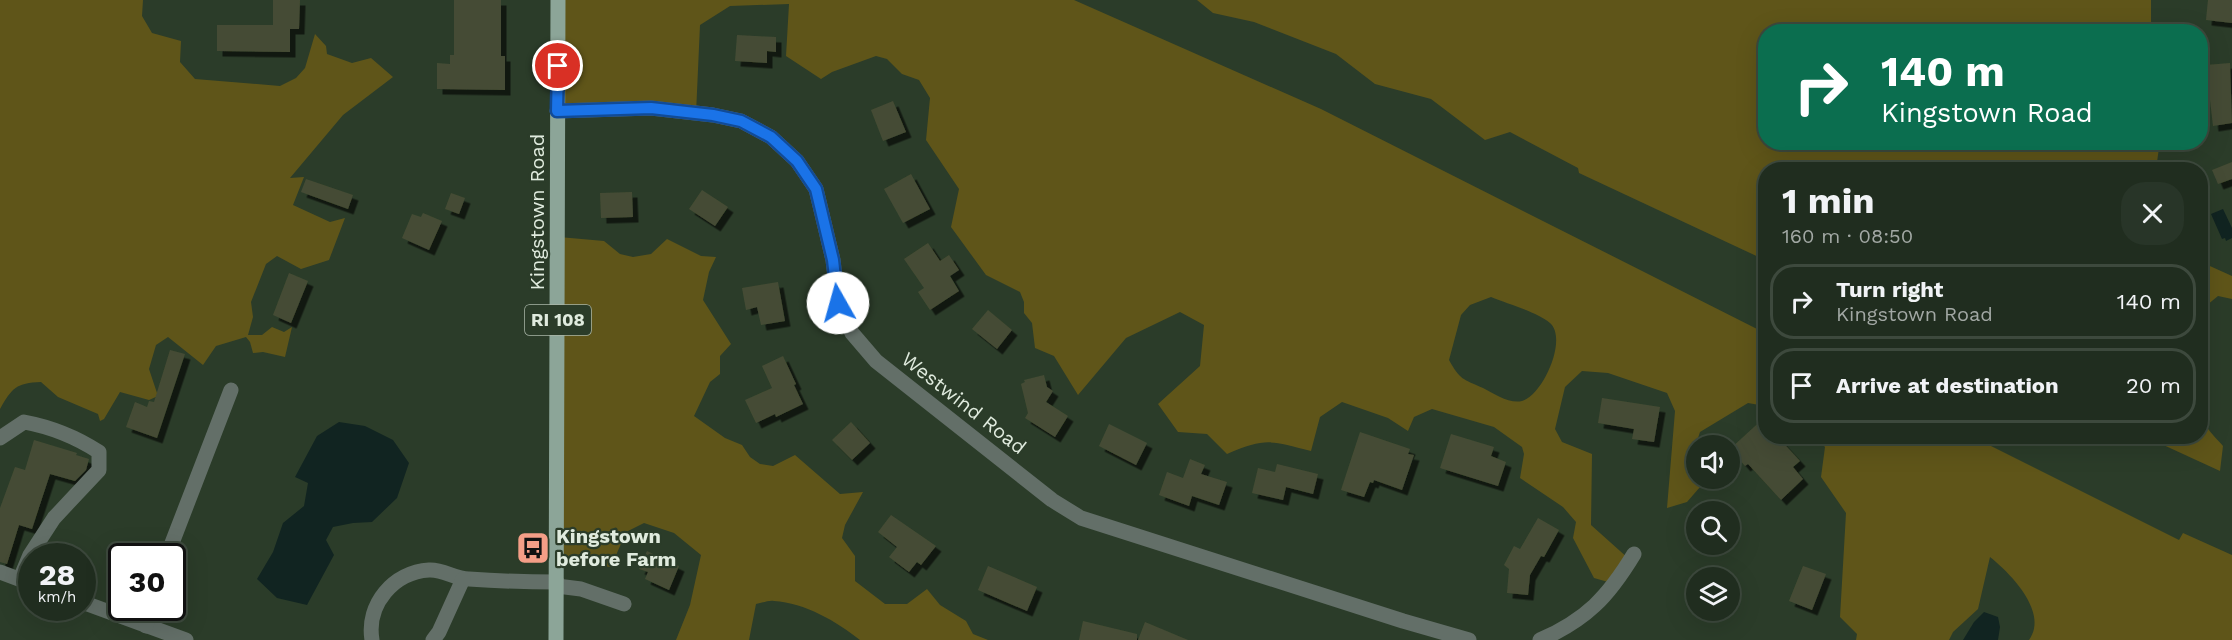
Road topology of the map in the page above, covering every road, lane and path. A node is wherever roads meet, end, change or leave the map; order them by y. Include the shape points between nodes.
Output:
1 (558, 0) edge
2 (557, 111) junction
3 (231, 390) dead end
4 (0, 438) edge
5 (38, 543) edge
6 (173, 543) edge
7 (1634, 554) dead end
8 (0, 572) edge
9 (18, 579) edge
10 (463, 579) junction
11 (556, 584) junction
12 (624, 604) dead end
13 (96, 607) edge
14 (148, 621) edge
15 (146, 626) junction
16 (186, 640) edge
17 (372, 640) edge
18 (433, 640) edge
19 (556, 640) edge
20 (1468, 640) edge
21 (1540, 640) edge

1 - 2 main road, Kingstown Road / RI 108
2 - 11 main road, Kingstown Road / RI 108
2 - 20 street, Westwind Road via 651,108 713,115 741,121 771,137 797,161 816,189 833,260 838,303 852,333 876,361 1052,500 1081,518
3 - 6 street
4 - 5 street via 24,422 83,441 99,452 99,470 54,518
7 - 21 street via 1620,578 1595,606 1570,626
8 - 9 street
10 - 11 street
10 - 17 street via 430,570 398,579 386,589 378,604
10 - 18 street
11 - 12 street
11 - 19 main road, Kingstown Road / RI 108
13 - 15 street
14 - 15 street
15 - 16 street

